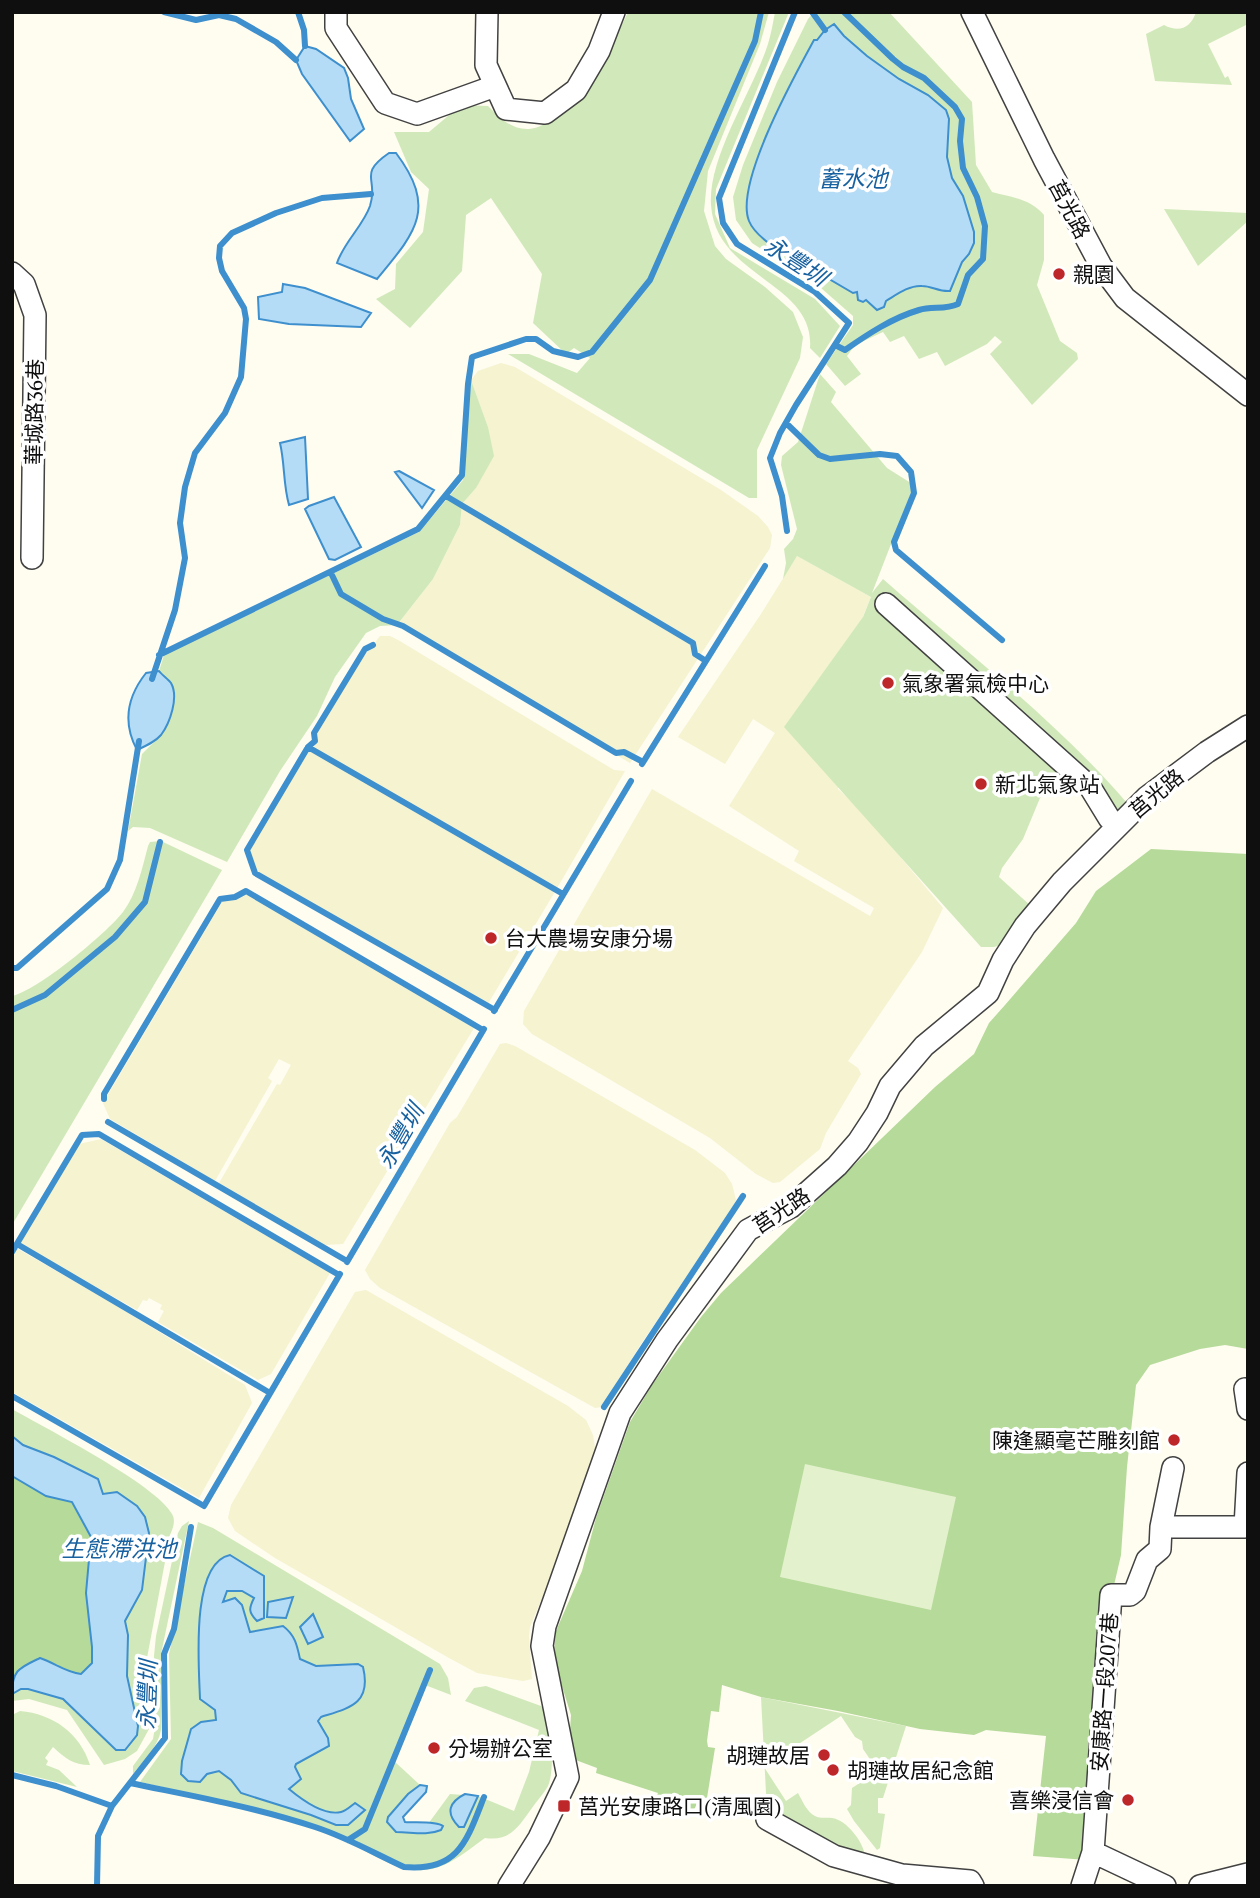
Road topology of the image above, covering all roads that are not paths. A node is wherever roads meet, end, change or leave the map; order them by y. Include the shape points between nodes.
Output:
1 (336, 12) edge
2 (486, 12) edge
3 (614, 12) edge
4 (972, 12) edge
5 (495, 86) junction
6 (12, 272) edge
7 (1248, 395) edge
8 (32, 558) dead end
9 (886, 604) dead end
10 (1248, 726) edge
11 (1118, 826) junction
12 (1173, 1468) dead end
13 (1248, 1472) edge
14 (1161, 1527) junction
15 (767, 1819) dead end
16 (1093, 1852) junction
17 (1248, 1874) edge
18 (509, 1886) edge
19 (973, 1886) edge
20 (1082, 1886) edge
21 (1165, 1886) edge
22 (1200, 1886) edge

1 - 5 lane via 336,28 386,103 417,114
2 - 5 lane via 486,65
3 - 5 lane via 599,51 576,90 545,113 506,108
4 - 7 lane, 莒光路 via 1101,266 1125,298
6 - 8 lane, 華城路36巷 via 24,285 34,315
9 - 11 lane via 1090,787
10 - 11 lane, 莒光路 via 1147,797
11 - 18 lane, 莒光路 via 1025,926 988,993 924,1046 890,1086 858,1142 837,1166 791,1207 748,1230 620,1413 545,1626 542,1646 568,1777 539,1838
12 - 14 lane
13 - 14 lane via 1245,1527
14 - 16 lane, 安康路一段207巷 via 1160,1549 1147,1560 1135,1591 1111,1594
15 - 19 lane via 834,1856 902,1875 970,1881
16 - 20 lane, 安康路一段207巷
16 - 21 lane
17 - 22 lane

